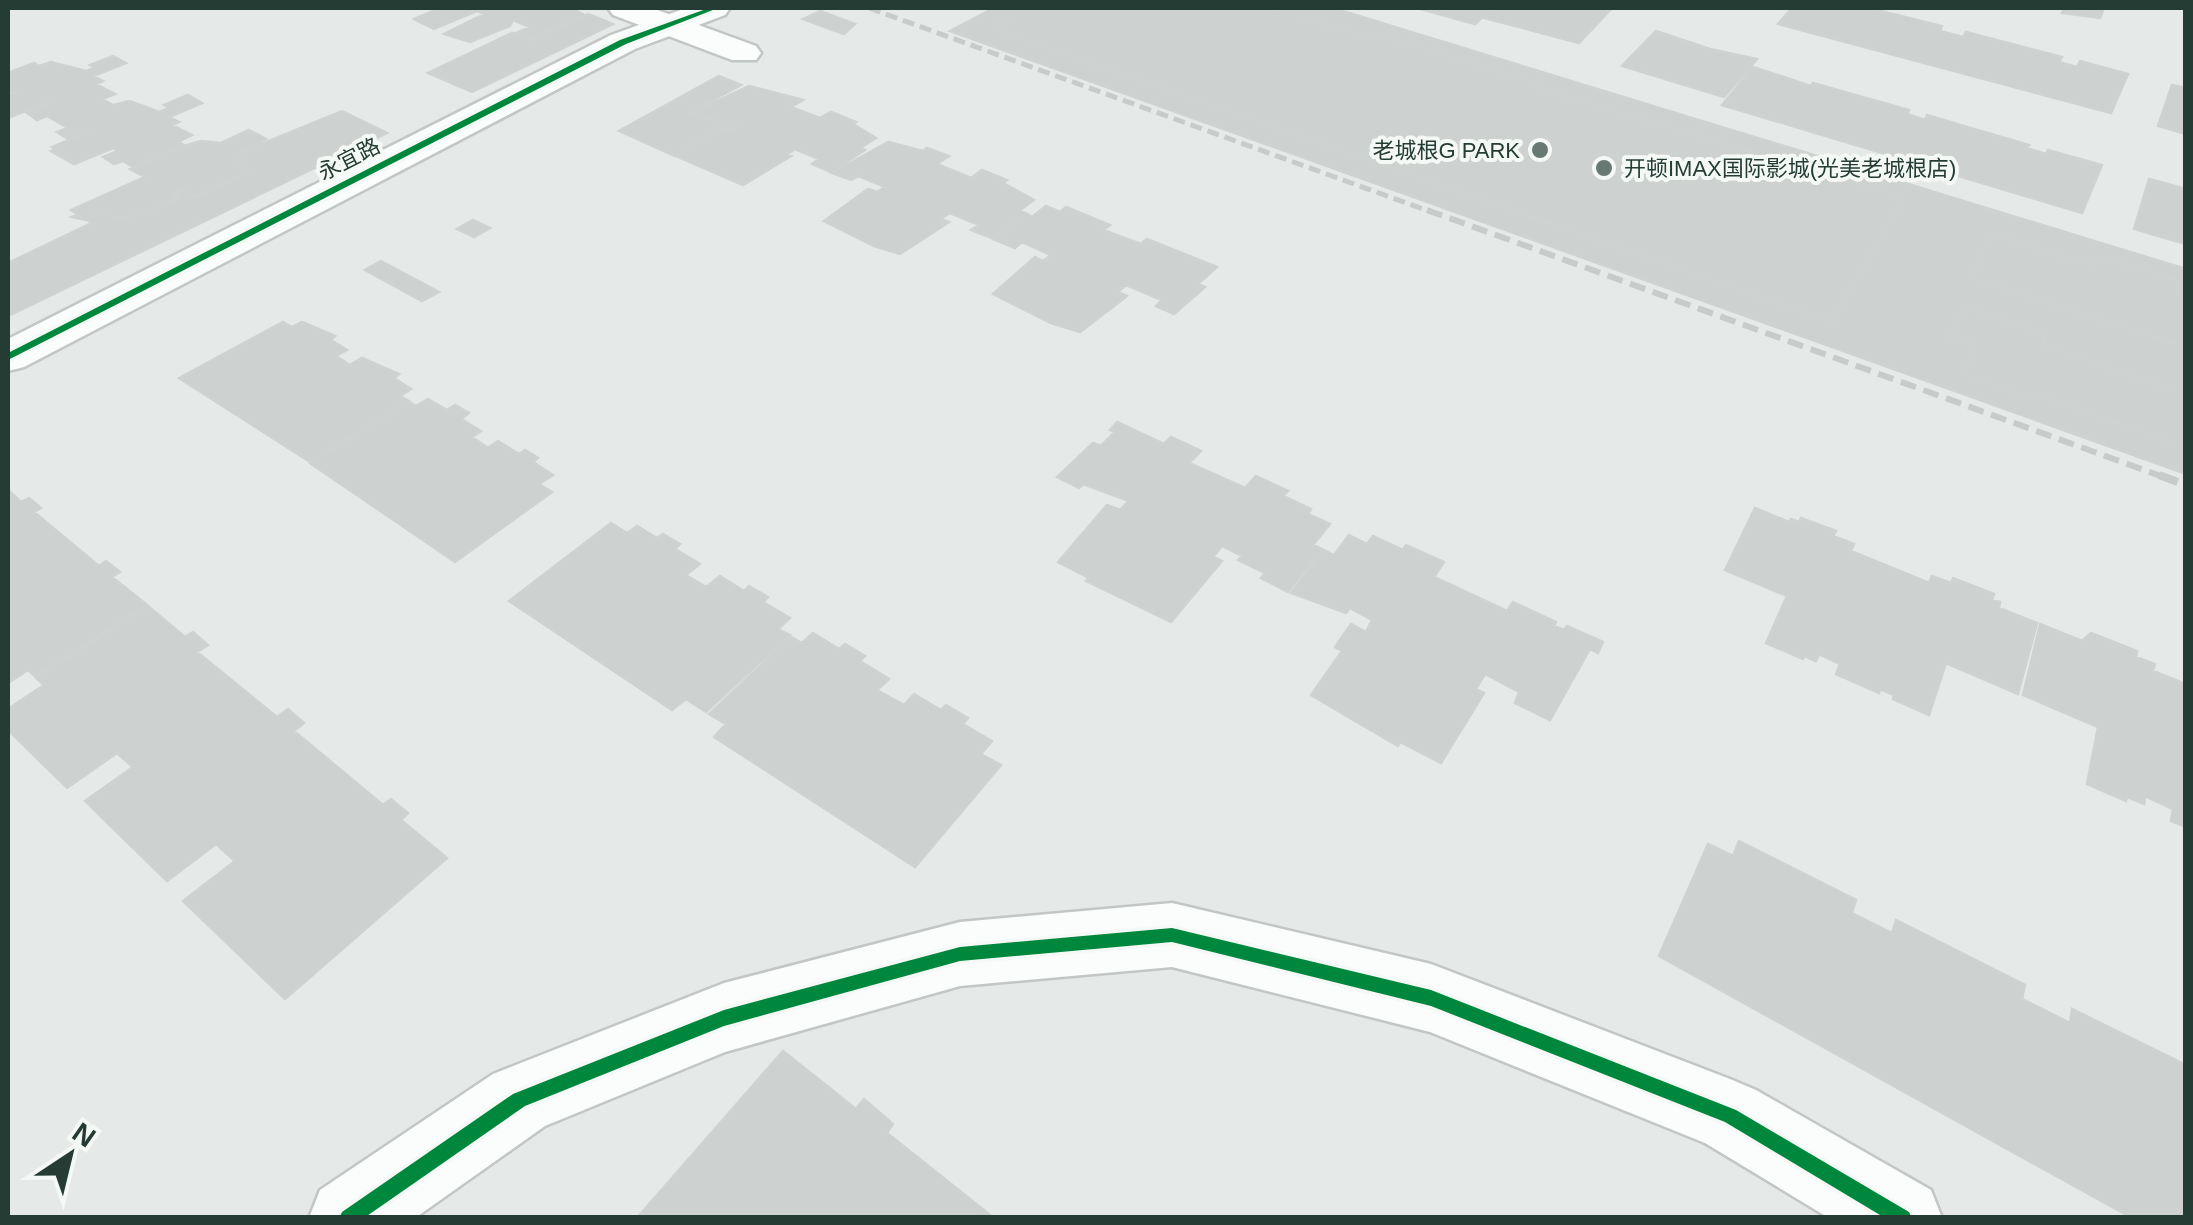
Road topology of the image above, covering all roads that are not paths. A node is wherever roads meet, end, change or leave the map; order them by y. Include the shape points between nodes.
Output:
1 (624, 8) edge
2 (714, 8) edge
3 (666, 24) junction
4 (744, 53) dead end
5 (8, 356) edge
6 (348, 1218) edge
7 (1903, 1218) edge

1 - 3 street
2 - 3 street, 永宜路
3 - 4 street
3 - 5 street, 永宜路
6 - 7 street via 519,1100 724,1018 960,954 1172,935 1431,998 1730,1116

